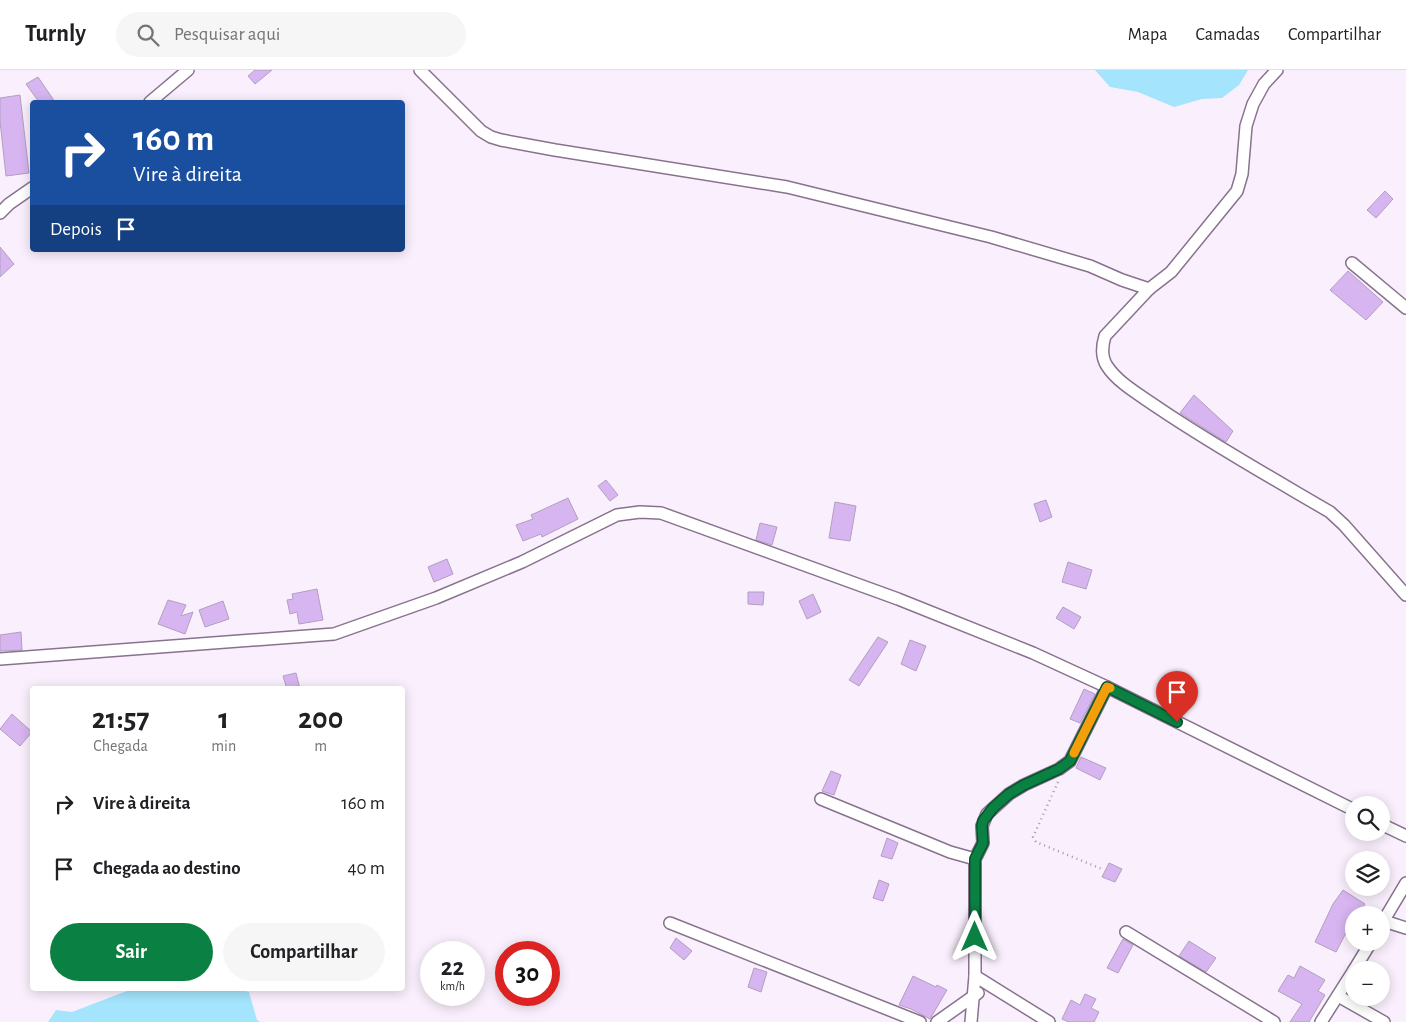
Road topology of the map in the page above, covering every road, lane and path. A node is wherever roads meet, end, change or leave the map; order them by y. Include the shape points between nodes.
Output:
1 (188, 70) edge
2 (420, 70) edge
3 (1277, 70) edge
4 (152, 100) edge
5 (30, 189) edge
6 (0, 213) edge
7 (1352, 263) dead end
8 (1148, 289) junction
9 (1406, 308) edge
10 (1406, 594) edge
11 (0, 659) edge
12 (1107, 687) junction
13 (1058, 782) dead end
14 (821, 799) dead end
15 (1345, 806) edge
16 (1390, 828) edge
17 (1406, 836) edge
18 (975, 859) junction
19 (1102, 869) dead end
20 (1406, 883) edge
21 (1390, 911) edge
22 (670, 923) dead end
23 (1390, 925) edge
24 (1406, 928) edge
25 (1126, 932) dead end
26 (975, 976) junction
27 (989, 985) junction
28 (1345, 985) edge
29 (974, 996) junction
30 (1338, 996) junction
31 (920, 1022) edge
32 (937, 1022) edge
33 (972, 1022) edge
34 (1049, 1022) edge
35 (1274, 1022) edge
36 (1322, 1022) edge
37 (1384, 1022) edge

1 - 4 street
2 - 8 street via 491,137 810,192 1090,266
3 - 8 street via 1252,104 1246,126 1241,184 1237,191 1171,272
5 - 6 street
7 - 9 street
8 - 10 street via 1105,336 1102,346 1107,366 1138,394 1195,433 1330,512
11 - 12 street via 334,634 436,598 522,562 617,515 644,512 672,516 898,599 1033,653
12 - 15 street
12 - 18 street via 1070,761 1009,794 987,814 982,826 983,843
13 - 19 path via 1033,837 1036,842
14 - 18 street via 950,852
16 - 17 street
18 - 26 street
20 - 21 street
22 - 31 street
23 - 24 street
25 - 35 street
26 - 27 street
26 - 29 street
27 - 29 street
27 - 34 street
28 - 30 street
29 - 32 street
29 - 33 street
30 - 36 street
30 - 37 street

